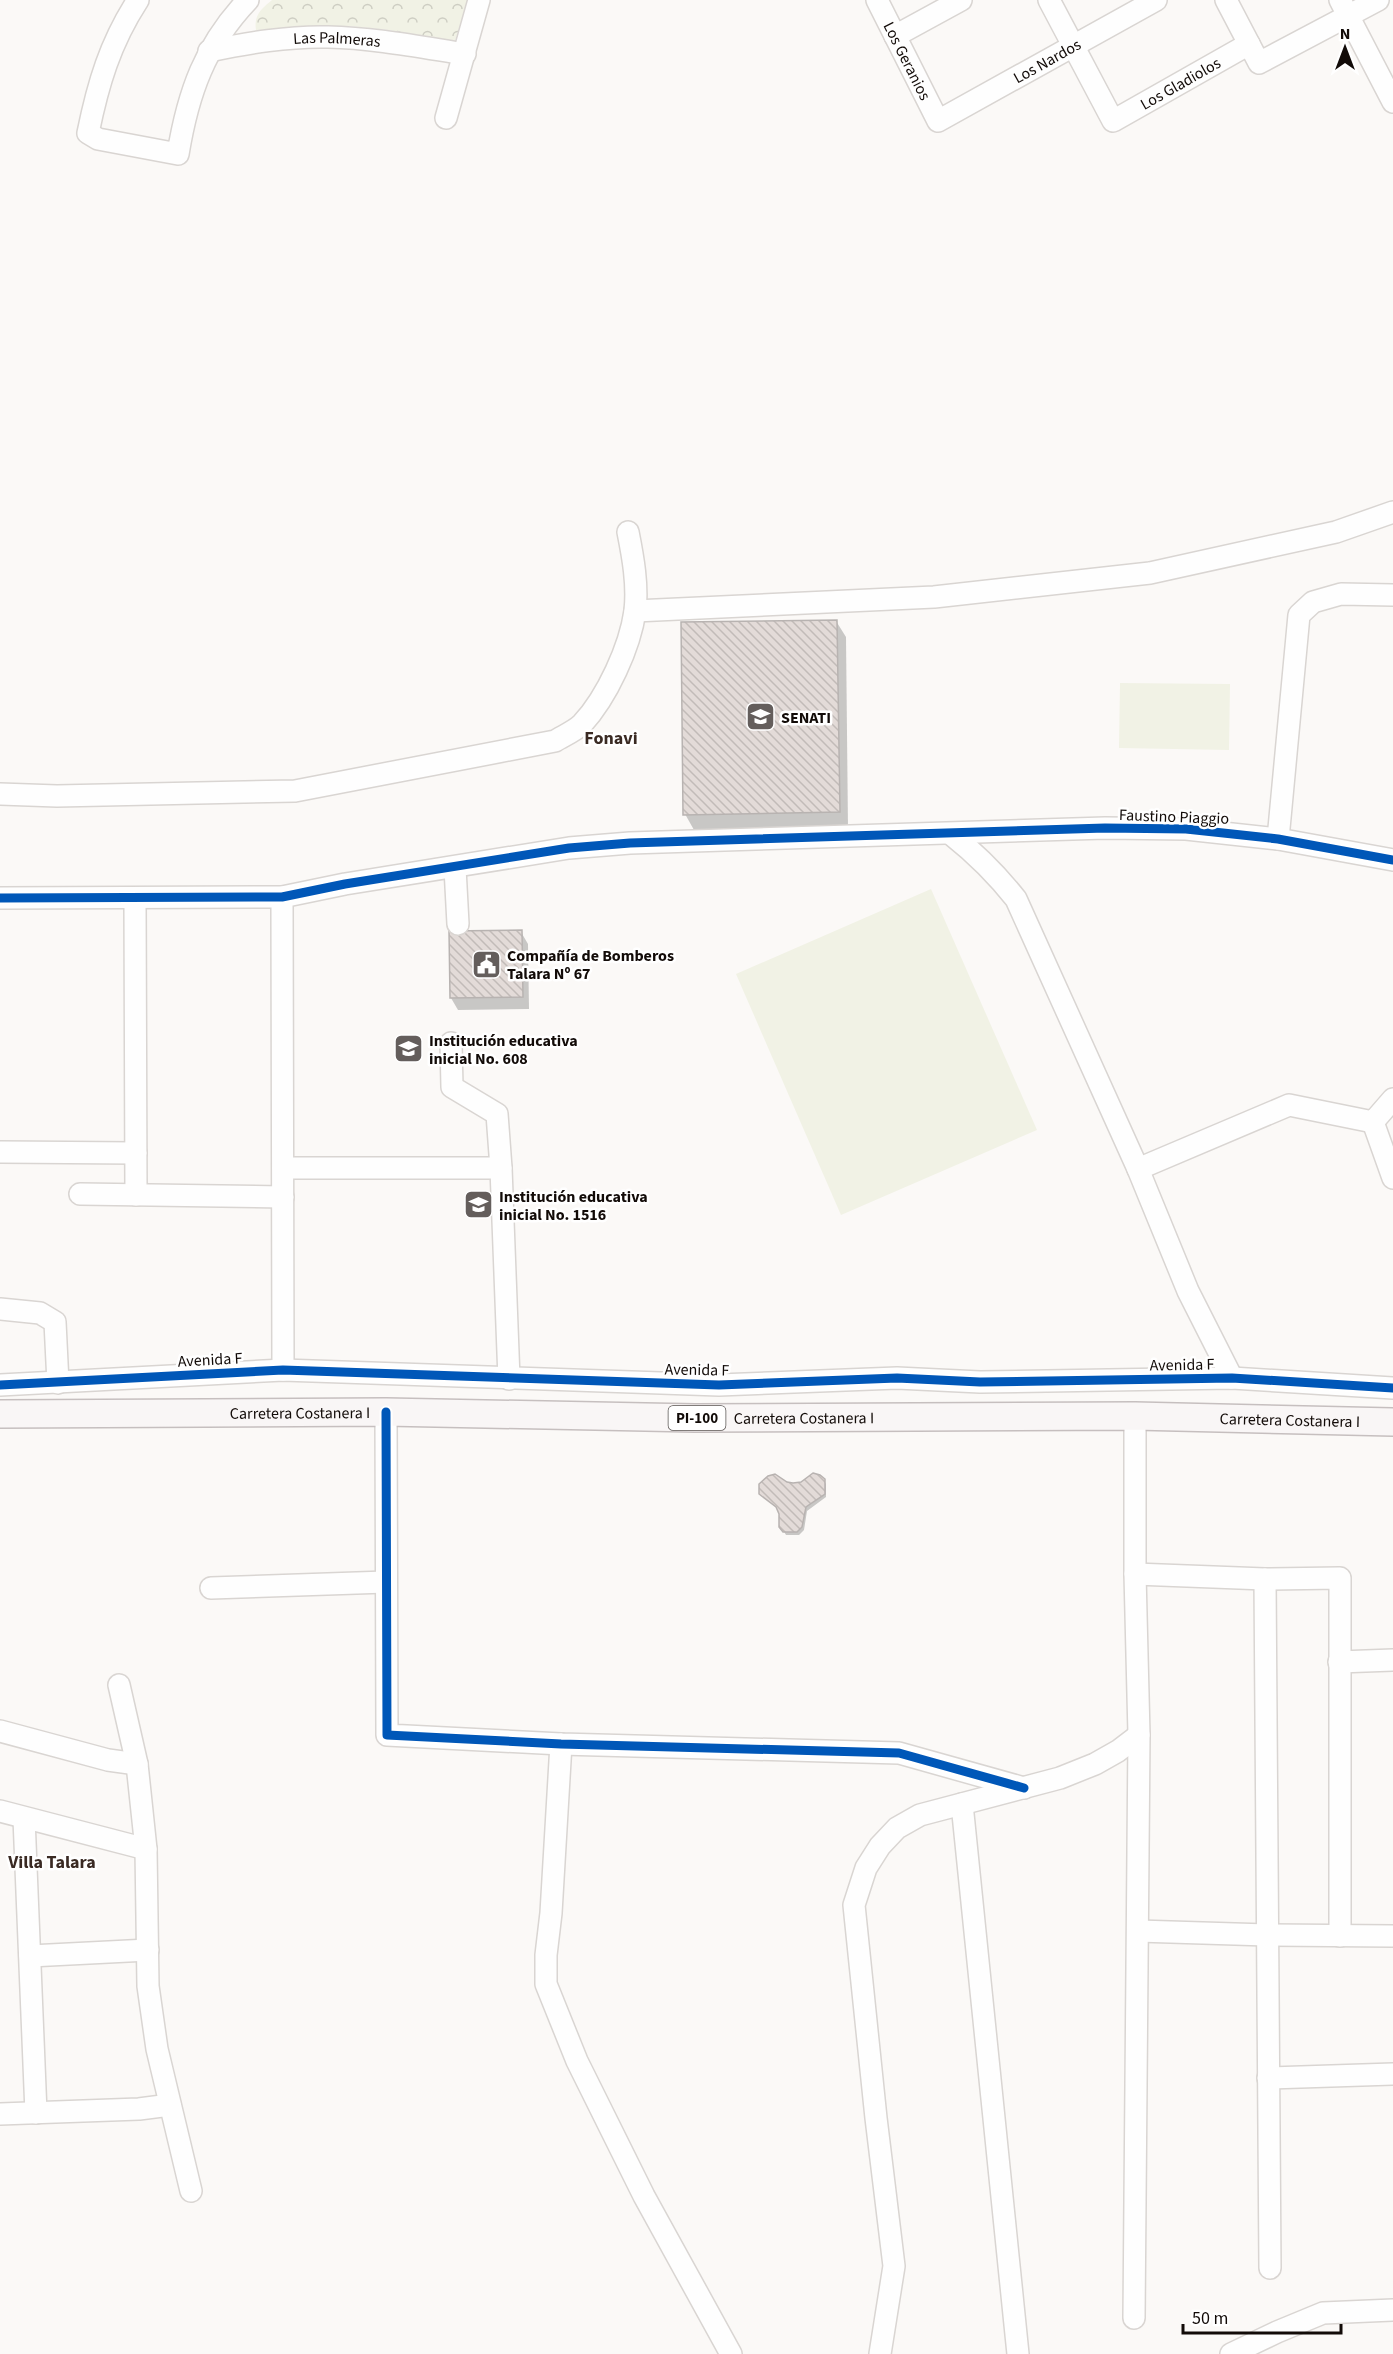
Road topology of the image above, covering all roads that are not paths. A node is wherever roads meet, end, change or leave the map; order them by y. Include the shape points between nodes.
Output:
1 (138, 0) edge
2 (248, 0) edge
3 (479, 0) edge
4 (877, 0) edge
5 (961, 0) edge
6 (1048, 0) edge
7 (1156, 0) edge
8 (1226, 0) edge
9 (1378, 0) edge
10 (1344, 8) edge
11 (895, 36) junction
12 (1249, 44) junction
13 (1073, 46) junction
14 (209, 51) junction
15 (465, 54) junction
16 (1391, 92) edge
17 (446, 118) dead end
18 (938, 121) joint
19 (1393, 512) edge
20 (628, 532) dead end
21 (1393, 595) edge
22 (635, 611) junction
23 (0, 794) edge
24 (952, 835) junction
25 (1278, 839) junction
26 (1393, 860) edge
27 (455, 868) junction
28 (282, 897) junction
29 (0, 898) edge
30 (135, 898) junction
31 (458, 924) dead end
32 (451, 1043) dead end
33 (1393, 1099) edge
34 (1373, 1122) junction
35 (0, 1152) edge
36 (136, 1153) junction
37 (284, 1168) junction
38 (501, 1168) junction
39 (1137, 1169) junction
40 (1393, 1178) edge
41 (80, 1194) dead end
42 (136, 1195) junction
43 (284, 1197) junction
44 (0, 1309) edge
45 (283, 1370) junction
46 (1232, 1378) junction
47 (509, 1379) junction
48 (58, 1383) junction
49 (0, 1385) edge
50 (1393, 1388) edge
51 (386, 1412) junction
52 (0, 1414) edge
53 (1136, 1416) junction
54 (1393, 1422) edge
55 (1135, 1574) junction
56 (1264, 1579) junction
57 (387, 1582) junction
58 (211, 1588) dead end
59 (1393, 1660) edge
60 (1339, 1662) junction
61 (119, 1685) dead end
62 (0, 1731) edge
63 (1139, 1735) junction
64 (561, 1744) junction
65 (137, 1764) junction
66 (1024, 1788) junction
67 (962, 1804) junction
68 (0, 1811) edge
69 (24, 1818) junction
70 (146, 1849) junction
71 (1137, 1931) junction
72 (1267, 1935) junction
73 (1340, 1936) junction
74 (1393, 1936) edge
75 (148, 1950) junction
76 (30, 1956) junction
77 (1393, 2074) edge
78 (1268, 2078) junction
79 (170, 2105) junction
80 (36, 2113) junction
81 (0, 2114) edge
82 (191, 2191) dead end
83 (1270, 2268) dead end
84 (1393, 2310) edge
85 (1134, 2318) dead end
86 (731, 2354) edge
87 (880, 2354) edge
88 (1018, 2354) edge
89 (1232, 2354) edge

1 - 14 street via 98,84 88,133 98,139 178,154 190,99
2 - 14 street via 228,21
3 - 15 street
4 - 11 street, Los Geranios
5 - 11 street
6 - 13 street
7 - 13 street, Los Nardos
8 - 12 street
9 - 10 street
10 - 12 street via 1259,63
10 - 16 street
11 - 18 street, Los Geranios
12 - 13 street, Los Gladiolos via 1113,121
13 - 18 street, Los Nardos
14 - 15 street, Las Palmeras via 254,42 325,37
15 - 17 street
19 - 22 street via 1336,531 1150,573 934,597
20 - 22 street via 635,564
21 - 25 street via 1341,594 1313,602 1299,615
22 - 23 street via 622,656 604,693 581,725 555,741 295,790
24 - 25 street, Faustino Piaggio via 1105,828 1186,829
24 - 27 street, Faustino Piaggio via 630,843
24 - 39 street via 972,850 1016,899
25 - 26 street, Faustino Piaggio
27 - 28 street, Faustino Piaggio
27 - 31 street
28 - 30 street, Faustino Piaggio
28 - 37 street
29 - 30 street, Faustino Piaggio
30 - 36 street
32 - 38 street via 452,1087 497,1114
33 - 34 street
34 - 39 street via 1289,1106
34 - 40 street
35 - 36 street
36 - 42 street
37 - 38 street
37 - 43 street
38 - 47 street
39 - 46 street via 1188,1291
41 - 42 street
42 - 43 street
43 - 45 street
44 - 48 street via 40,1313 55,1322
45 - 47 street, Avenida F
45 - 48 street, Avenida F
46 - 47 street, Avenida F via 980,1382 897,1378 719,1385
46 - 50 street, Avenida F
48 - 49 street, Avenida F
51 - 52 main road, Carretera Costanera I / PI-100
51 - 53 main road, Carretera Costanera I / PI-100 via 695,1418
51 - 57 street
53 - 54 main road, Carretera Costanera I / PI-100
53 - 55 street
55 - 56 street
55 - 63 street
56 - 60 street via 1340,1578
56 - 72 street
57 - 58 street
57 - 64 street via 387,1735
59 - 60 street
60 - 73 street
61 - 65 street
62 - 65 street
63 - 66 street via 1095,1764
63 - 71 street
64 - 66 street via 899,1753
64 - 86 street via 546,1984 576,2061 644,2196
65 - 70 street
66 - 67 street
67 - 87 street via 920,1815 897,1828 866,1868 854,1905 894,2266
67 - 88 street
68 - 69 street
69 - 70 street
69 - 76 street
70 - 75 street
71 - 72 street
71 - 85 street
72 - 73 street
72 - 78 street
73 - 74 street
75 - 76 street
75 - 79 street via 148,1986
76 - 80 street
77 - 78 street
78 - 83 street
79 - 80 street
79 - 82 street
80 - 81 street
84 - 89 street via 1323,2313

